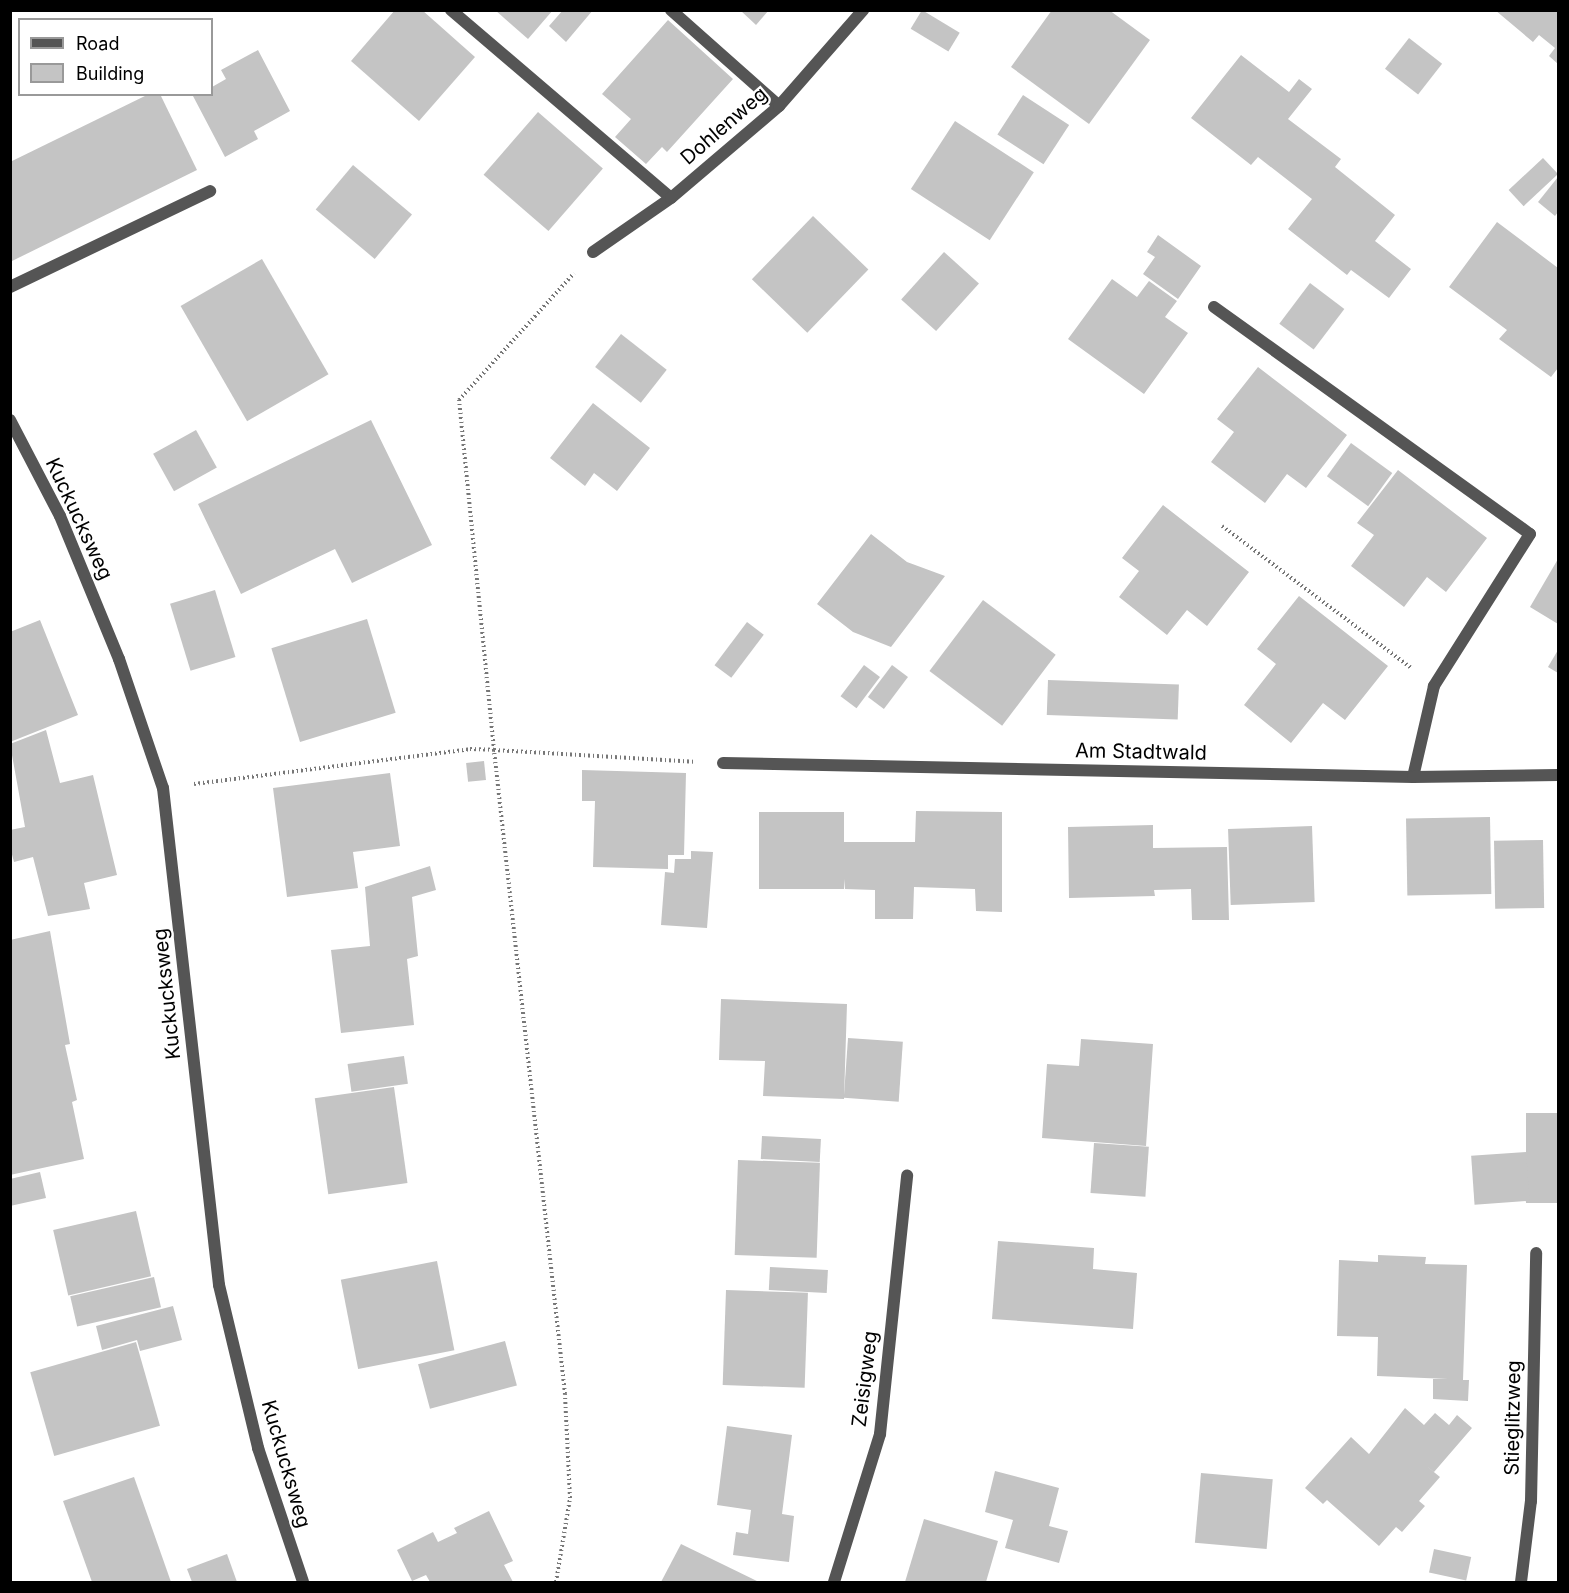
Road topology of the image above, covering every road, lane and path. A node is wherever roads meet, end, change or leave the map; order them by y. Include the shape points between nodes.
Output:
1 (451, 10) edge
2 (671, 10) edge
3 (863, 10) edge
4 (779, 106) junction
5 (210, 191) dead end
6 (671, 198) junction
7 (593, 252) joint
8 (10, 287) edge
9 (1214, 307) dead end
10 (10, 420) edge
11 (1222, 526) dead end
12 (1434, 686) junction
13 (494, 750) junction
14 (723, 763) joint
15 (1558, 775) edge
16 (1413, 777) junction
17 (163, 788) junction
18 (907, 1175) dead end
19 (1536, 1253) dead end
20 (303, 1582) edge
21 (556, 1582) edge
22 (834, 1582) edge
23 (1521, 1582) edge

1 - 6 street
2 - 4 street
3 - 4 street, Dohlenweg
4 - 6 street, Dohlenweg
5 - 8 street
6 - 7 street, Dohlenweg
7 - 13 path via 459,400
9 - 12 street via 1530,534
10 - 17 street, Kuckucksweg via 60,516 119,658
11 - 12 path
12 - 16 street
13 - 14 path
13 - 17 path via 470,749
13 - 21 path via 565,1394 570,1498
14 - 16 street, Am Stadtwald
15 - 16 street, Am Stadtwald
17 - 20 street, Kuckucksweg via 219,1285 258,1448
18 - 22 street, Zeisigweg via 880,1434
19 - 23 street, Stieglitzweg via 1531,1501

